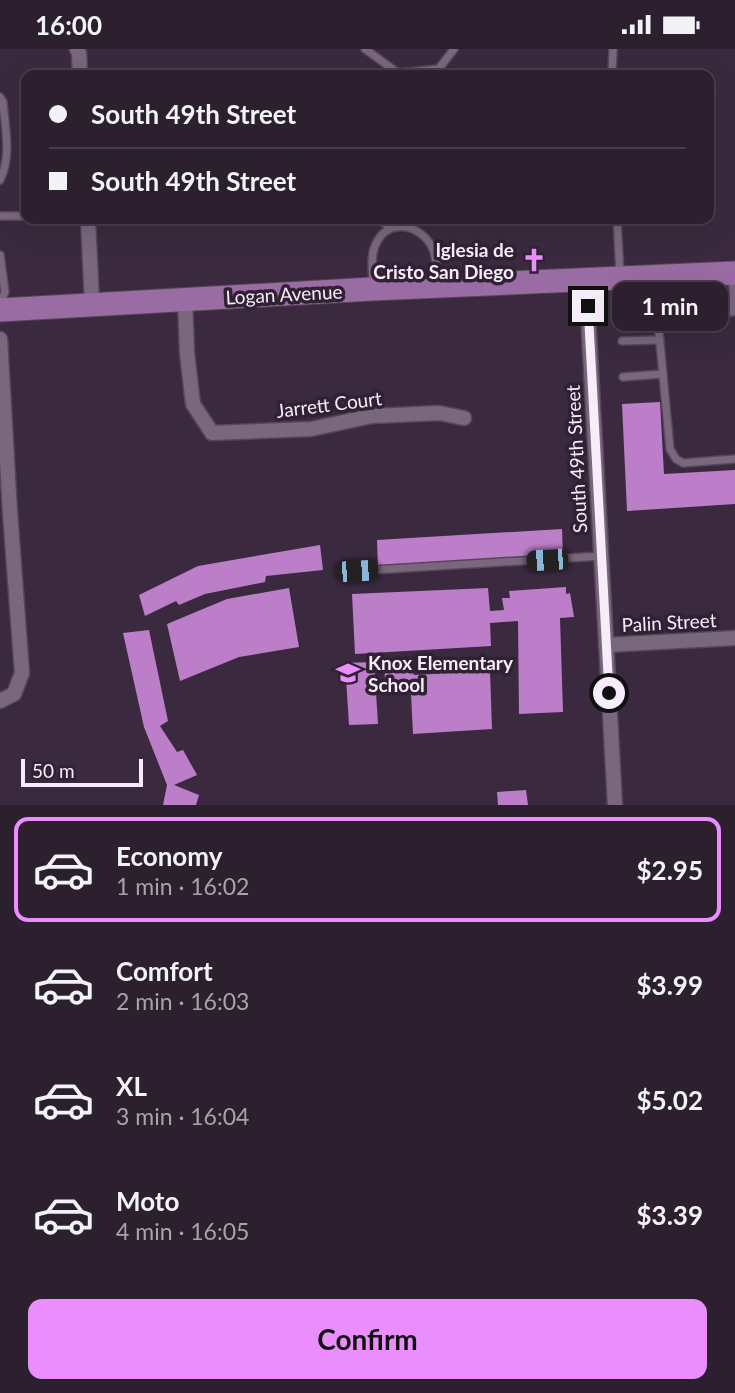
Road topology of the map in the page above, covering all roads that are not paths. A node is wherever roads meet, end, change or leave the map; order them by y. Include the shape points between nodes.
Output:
1 (76, 49) edge
2 (365, 49) edge
3 (454, 49) edge
4 (613, 49) edge
5 (80, 70) edge
6 (394, 70) edge
7 (438, 70) edge
8 (612, 70) edge
9 (0, 97) edge
10 (0, 180) edge
11 (0, 216) edge
12 (21, 216) edge
13 (88, 224) edge
14 (386, 224) edge
15 (617, 224) edge
16 (390, 227) junction
17 (0, 255) edge
18 (734, 273) edge
19 (668, 276) junction
20 (620, 278) junction
21 (586, 279) junction
22 (439, 286) junction
23 (372, 289) junction
24 (185, 300) junction
25 (92, 303) junction
26 (0, 307) edge
27 (734, 314) edge
28 (669, 316) junction
29 (0, 339) edge
30 (660, 340) junction
31 (622, 341) dead end
32 (663, 374) junction
33 (623, 377) dead end
34 (464, 418) dead end
35 (735, 459) edge
36 (5, 512) edge
37 (601, 556) junction
38 (357, 571) dead end
39 (735, 638) edge
40 (606, 645) junction
41 (0, 701) edge
42 (615, 805) edge

1 - 5 street
2 - 6 lane
3 - 7 lane
4 - 8 lane
9 - 10 lane via 7,152
11 - 12 lane
13 - 25 street
14 - 16 lane
15 - 20 lane
16 - 22 lane via 405,226 420,233 433,250
16 - 23 lane via 373,249
17 - 26 lane via 5,292
18 - 19 main road, Logan Avenue
18 - 27 lane
19 - 20 main road, Logan Avenue
19 - 28 lane
20 - 21 main road, Logan Avenue
21 - 22 main road, Logan Avenue
21 - 37 street, South 49th Street
22 - 23 main road, Logan Avenue
23 - 24 main road, Logan Avenue
24 - 25 main road, Logan Avenue
24 - 34 street, Jarrett Court via 193,404 212,433 311,429 372,416 439,413
25 - 26 main road, Logan Avenue
27 - 28 lane
28 - 30 lane via 660,317
29 - 36 street
30 - 31 lane
30 - 32 lane
32 - 33 lane
32 - 35 lane via 670,449 676,459 683,463
36 - 41 street via 22,673 14,694
37 - 38 lane
37 - 40 street, South 49th Street
39 - 40 street, Palin Street
40 - 42 street, South 49th Street

